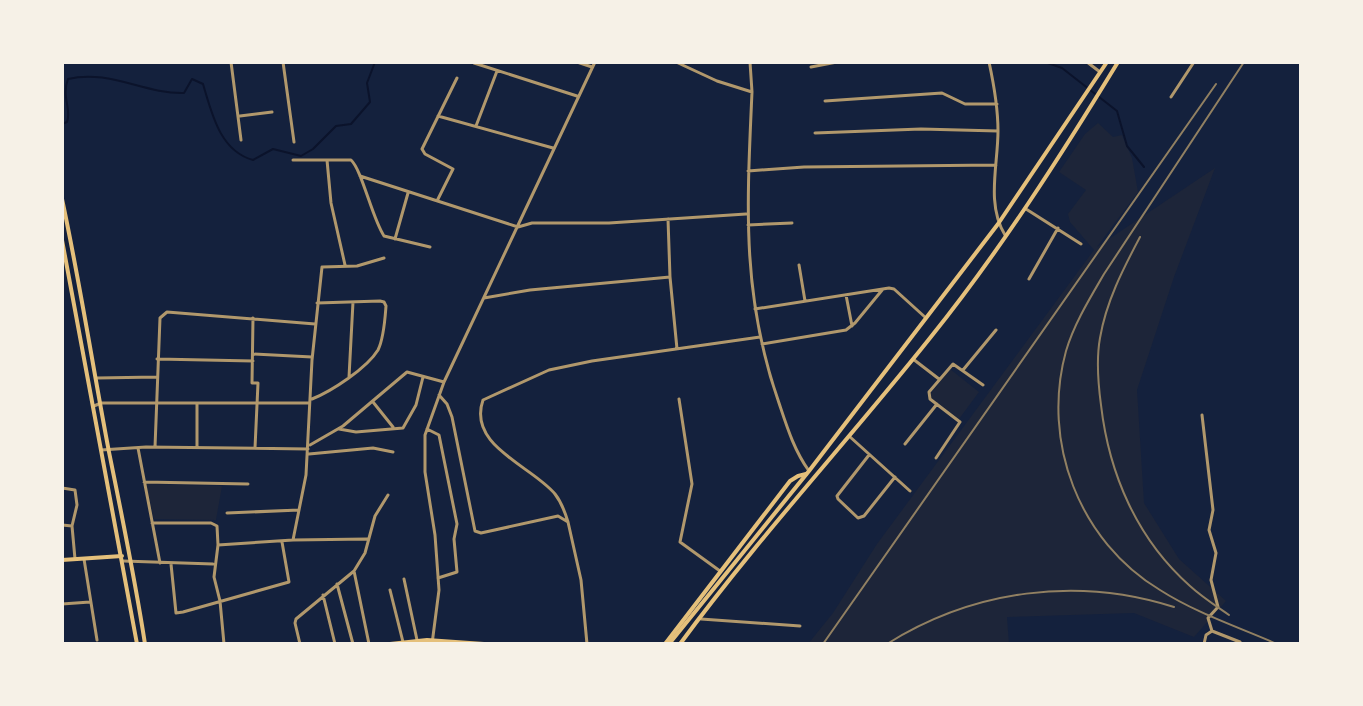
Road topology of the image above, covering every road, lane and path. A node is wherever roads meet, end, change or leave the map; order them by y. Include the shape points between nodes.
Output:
1 (231, 62) edge
2 (283, 62) edge
3 (577, 62) edge
4 (676, 62) edge
5 (750, 62) edge
6 (837, 62) edge
7 (989, 62) edge
8 (1087, 62) edge
9 (1107, 62) edge
10 (1118, 62) edge
11 (1194, 62) edge
12 (474, 63) edge
13 (594, 64) edge
14 (811, 67) dead end
15 (497, 71) junction
16 (1100, 73) junction
17 (457, 78) dead end
18 (752, 92) junction
19 (579, 96) junction
20 (1171, 97) dead end
21 (825, 101) dead end
22 (997, 104) junction
23 (272, 112) dead end
24 (238, 116) junction
25 (438, 116) junction
26 (476, 126) junction
27 (998, 131) junction
28 (815, 133) dead end
29 (241, 140) dead end
30 (294, 142) dead end
31 (553, 148) junction
32 (293, 160) dead end
33 (327, 160) junction
34 (996, 165) junction
35 (748, 172) junction
36 (360, 176) junction
37 (408, 192) junction
38 (62, 199) edge
39 (437, 201) junction
40 (1026, 209) junction
41 (746, 214) junction
42 (668, 219) junction
43 (792, 223) dead end
44 (998, 224) junction
45 (747, 225) junction
46 (518, 227) junction
47 (1058, 228) junction
48 (1007, 237) junction
49 (395, 239) junction
50 (62, 240) edge
51 (1081, 244) dead end
52 (430, 247) dead end
53 (384, 258) dead end
54 (345, 265) junction
55 (799, 265) dead end
56 (670, 277) junction
57 (1029, 279) dead end
58 (884, 288) junction
59 (846, 295) junction
60 (484, 298) junction
61 (805, 301) junction
62 (353, 302) junction
63 (317, 303) junction
64 (755, 309) junction
65 (253, 318) junction
66 (926, 318) junction
67 (315, 324) junction
68 (852, 326) junction
69 (996, 330) dead end
70 (760, 337) junction
71 (762, 344) junction
72 (677, 349) junction
73 (253, 354) junction
74 (312, 357) junction
75 (157, 359) junction
76 (913, 359) junction
77 (253, 361) junction
78 (963, 370) junction
79 (157, 377) junction
80 (349, 377) junction
81 (423, 377) junction
82 (97, 378) junction
83 (939, 379) junction
84 (444, 382) junction
85 (983, 385) dead end
86 (439, 395) junction
87 (679, 399) dead end
88 (156, 401) junction
89 (257, 402) junction
90 (310, 402) junction
91 (373, 402) junction
92 (101, 403) junction
93 (197, 403) junction
94 (937, 404) junction
95 (94, 406) junction
96 (1202, 415) dead end
97 (394, 428) junction
98 (338, 429) junction
99 (427, 429) junction
100 (849, 436) junction
101 (905, 444) dead end
102 (155, 447) junction
103 (197, 447) junction
104 (138, 448) junction
105 (255, 448) junction
106 (109, 449) junction
107 (101, 450) junction
108 (308, 450) junction
109 (393, 452) dead end
110 (869, 455) junction
111 (936, 458) dead end
112 (807, 472) junction
113 (895, 477) junction
114 (144, 482) junction
115 (248, 484) dead end
116 (62, 488) edge
117 (910, 491) dead end
118 (388, 495) dead end
119 (299, 510) junction
120 (227, 513) dead end
121 (568, 522) junction
122 (152, 523) junction
123 (62, 525) edge
124 (72, 526) junction
125 (367, 539) junction
126 (293, 540) junction
127 (282, 542) junction
128 (218, 545) junction
129 (122, 558) junction
130 (75, 559) junction
131 (84, 559) junction
132 (62, 560) edge
133 (133, 561) junction
134 (160, 563) junction
135 (171, 564) junction
136 (213, 564) junction
137 (354, 571) junction
138 (720, 571) junction
139 (438, 578) junction
140 (404, 579) dead end
141 (337, 584) junction
142 (390, 590) dead end
143 (323, 595) junction
144 (220, 601) junction
145 (90, 602) junction
146 (62, 604) edge
147 (699, 619) junction
148 (800, 626) dead end
149 (1212, 631) junction
150 (97, 640) dead end
151 (417, 640) junction
152 (403, 642) junction
153 (433, 642) edge
154 (1240, 642) edge
155 (137, 644) edge
156 (145, 644) edge
157 (224, 644) edge
158 (300, 644) edge
159 (335, 644) edge
160 (353, 644) edge
161 (369, 644) edge
162 (390, 644) edge
163 (484, 644) edge
164 (587, 644) edge
165 (667, 644) edge
166 (680, 644) edge
167 (1204, 644) edge

1 - 24 street
2 - 30 street
3 - 13 street
4 - 18 street
5 - 18 street
6 - 14 street
7 - 22 street
8 - 16 street
9 - 16 main road
10 - 40 main road
11 - 20 street
12 - 15 street
13 - 19 street
15 - 19 street
15 - 26 street
16 - 44 main road
17 - 25 street
18 - 35 street
19 - 31 street
21 - 22 street via 942,93 965,104
22 - 27 street
23 - 24 street
24 - 29 street
25 - 26 street
25 - 39 street via 423,151 453,171
26 - 31 street
27 - 28 street
27 - 34 street
31 - 46 street
32 - 33 street
33 - 36 street via 351,160
33 - 54 street
34 - 35 street
34 - 44 street
35 - 41 street
36 - 37 street
36 - 49 street via 381,233
37 - 39 street
37 - 49 street
38 - 82 main road
39 - 46 street
40 - 47 street
40 - 48 main road
41 - 42 street
41 - 45 street
42 - 46 street
42 - 56 street
43 - 45 street
44 - 48 street
44 - 66 main road
45 - 64 street
46 - 60 street
47 - 51 street
47 - 57 street
48 - 76 main road
49 - 52 street
50 - 95 main road
53 - 54 street
54 - 63 street via 322,267
55 - 61 street
56 - 60 street
56 - 72 street
58 - 59 street
58 - 66 street via 894,289
58 - 68 street
59 - 61 street
59 - 68 street
60 - 84 street
61 - 64 street
62 - 63 street
62 - 80 street
62 - 80 street via 386,306 379,347
63 - 67 street
64 - 70 street
65 - 67 street
65 - 73 street
65 - 75 street via 167,312 158,326
66 - 112 main road
67 - 74 street
68 - 71 street
69 - 78 street
70 - 71 street
70 - 72 street
71 - 112 street via 796,453
72 - 121 street via 549,370 483,400 478,412 494,443 553,491
73 - 74 street
73 - 77 street
74 - 90 street
75 - 77 street
75 - 79 street
76 - 83 street
76 - 100 main road
77 - 89 street
78 - 83 street via 953,364
78 - 85 street
79 - 82 street
79 - 88 street
80 - 90 street
81 - 84 street
81 - 91 street via 405,373
81 - 97 street via 413,413 405,426
82 - 92 main road
83 - 94 street via 928,395
84 - 86 street
86 - 99 street
86 - 121 street via 452,417 475,531 558,516
87 - 138 street via 692,484 680,542
88 - 92 street
88 - 93 street
88 - 102 street
89 - 90 street
89 - 93 street
89 - 105 street
90 - 108 street
91 - 97 street
91 - 98 street
92 - 95 street
92 - 106 main road
93 - 103 street
94 - 101 street
94 - 111 street via 960,422
95 - 107 main road
96 - 149 street via 1213,510 1209,530 1216,553 1211,580 1218,607 1208,618
97 - 98 street
98 - 108 street
99 - 139 street via 425,472
99 - 139 street via 439,435 457,524 457,572
100 - 110 street
100 - 147 main road
102 - 103 street
102 - 104 street
103 - 105 street
104 - 106 street
104 - 114 street
105 - 108 street
106 - 107 street
106 - 133 main road
107 - 129 main road
108 - 109 street
108 - 119 street
110 - 113 street
110 - 113 street via 837,496 858,518
112 - 138 main road via 790,481
112 - 165 main road
113 - 117 street
114 - 115 street
114 - 122 street
116 - 124 street via 75,490
118 - 125 street
119 - 120 street
119 - 126 street
121 - 164 street
122 - 128 street via 213,523
122 - 134 street
123 - 124 street
124 - 130 street
125 - 126 street
125 - 137 street
126 - 127 street
127 - 128 street
127 - 144 street via 289,582
128 - 136 street
129 - 131 main road
129 - 133 street
129 - 155 main road
130 - 131 main road
130 - 132 main road
131 - 145 street
133 - 134 street
133 - 156 main road
134 - 135 street
135 - 136 street
135 - 144 street via 176,613
136 - 144 street
137 - 141 street
137 - 161 street
138 - 165 main road
139 - 153 street
140 - 151 street
141 - 143 street
141 - 160 street
142 - 152 street
143 - 158 street via 295,623
143 - 159 street
144 - 157 street
145 - 146 street
145 - 150 street
147 - 148 street
147 - 166 main road
149 - 154 street
149 - 167 street
151 - 152 main road
151 - 153 main road
152 - 162 main road
153 - 163 main road

